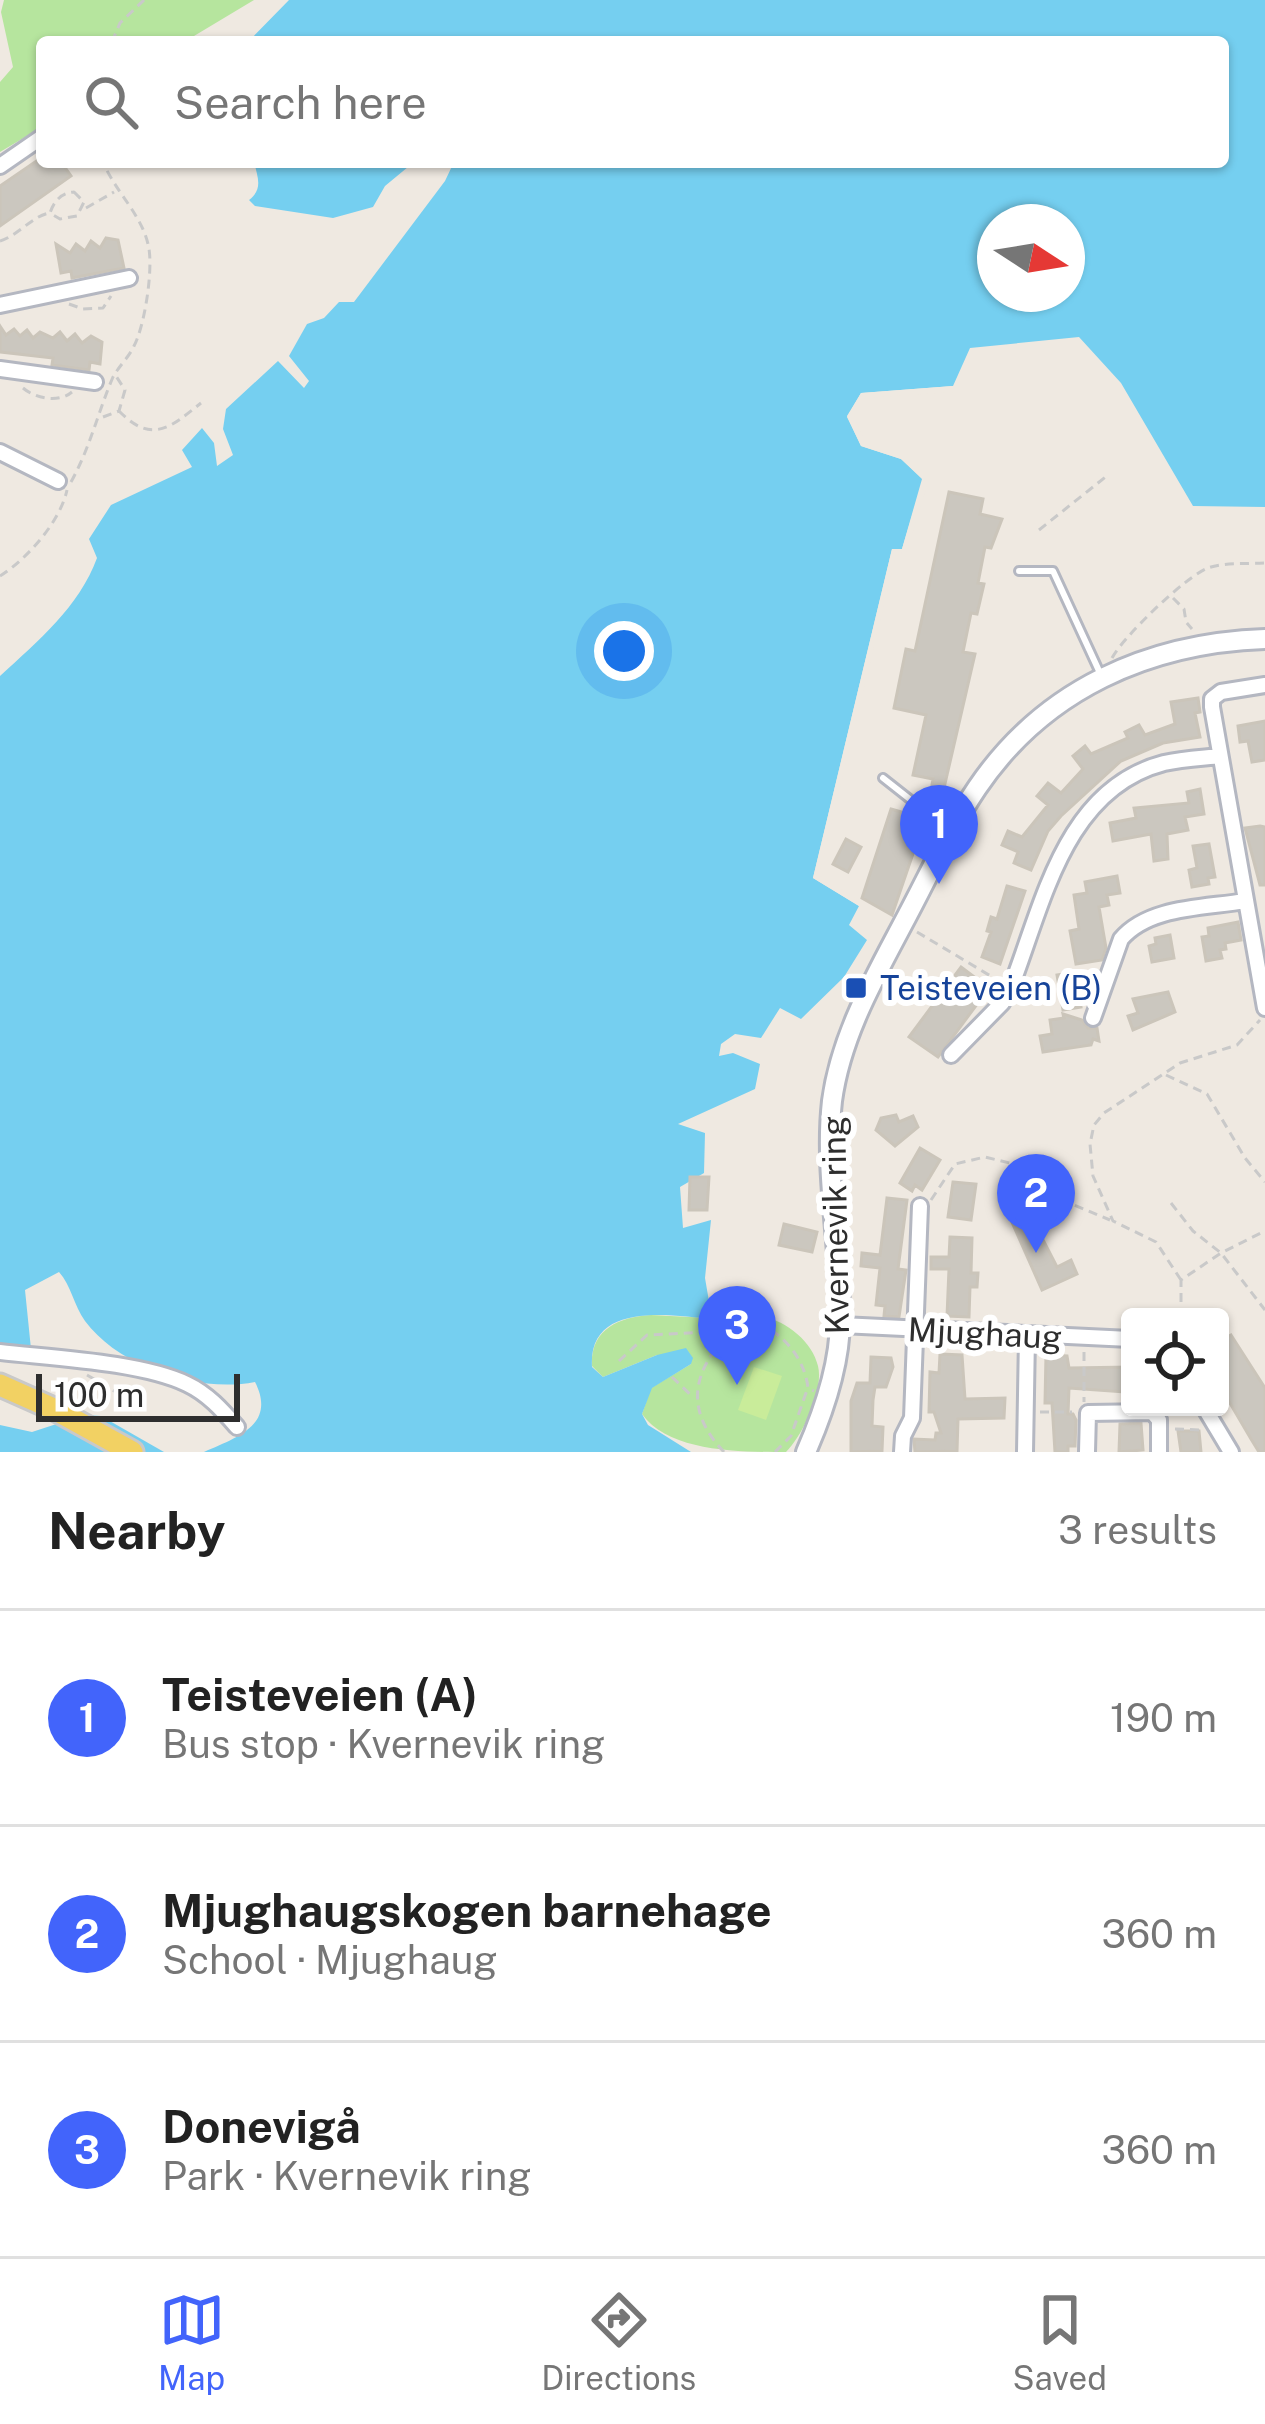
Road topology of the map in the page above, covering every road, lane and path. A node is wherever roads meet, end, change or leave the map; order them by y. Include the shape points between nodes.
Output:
1 (144, 0) edge
2 (115, 36) edge
3 (36, 141) edge
4 (0, 166) edge
5 (116, 191) dead end
6 (83, 209) junction
7 (50, 213) junction
8 (0, 241) edge
9 (129, 278) dead end
10 (108, 282) junction
11 (62, 292) junction
12 (0, 304) edge
13 (7, 370) edge
14 (115, 374) dead end
15 (75, 379) junction
16 (95, 382) dead end
17 (201, 403) dead end
18 (119, 411) junction
19 (101, 418) dead end
20 (0, 452) edge
21 (1108, 476) dead end
22 (58, 481) dead end
23 (1039, 530) dead end
24 (1265, 563) edge
25 (1019, 572) dead end
26 (1172, 597) junction
27 (1193, 636) dead end
28 (1265, 639) edge
29 (1106, 669) junction
30 (1265, 685) edge
31 (1220, 756) junction
32 (883, 778) dead end
33 (939, 856) junction
34 (1245, 901) junction
35 (923, 922) dead end
36 (1011, 987) junction
37 (1265, 1011) edge
38 (1093, 1018) dead end
39 (951, 1055) dead end
40 (1165, 1074) junction
41 (1265, 1182) edge
42 (1171, 1203) dead end
43 (920, 1211) joint
44 (1113, 1222) junction
45 (1265, 1231) edge
46 (1221, 1253) junction
47 (1180, 1280) junction
48 (1181, 1308) edge
49 (1265, 1310) edge
50 (841, 1325) junction
51 (917, 1330) junction
52 (732, 1331) junction
53 (1027, 1336) junction
54 (1084, 1338) junction
55 (1121, 1339) edge
56 (0, 1352) edge
57 (59, 1359) junction
58 (619, 1361) dead end
59 (672, 1377) dead end
60 (0, 1385) edge
61 (808, 1388) junction
62 (817, 1393) dead end
63 (695, 1399) junction
64 (138, 1405) dead end
65 (1026, 1411) junction
66 (1088, 1413) junction
67 (1211, 1416) edge
68 (237, 1427) dead end
69 (1160, 1428) junction
70 (1222, 1431) junction
71 (132, 1452) edge
72 (724, 1452) edge
73 (776, 1452) edge
74 (806, 1452) edge
75 (902, 1452) edge
76 (1025, 1452) edge
77 (1087, 1452) edge
78 (1160, 1452) edge
79 (1231, 1452) edge

1 - 2 path
3 - 4 street
5 - 6 path
6 - 7 path via 67,219
6 - 7 path via 81,196 65,193
7 - 8 path
9 - 10 street
10 - 11 street
10 - 11 path via 110,302 92,310 73,307
11 - 12 street
13 - 15 street
13 - 15 path via 39,399 63,399
14 - 18 path via 125,389
15 - 16 street
17 - 18 path via 170,428 152,430
18 - 19 path
20 - 22 street
21 - 23 path
24 - 26 path via 1209,568
25 - 29 lane via 1053,571
26 - 27 path
26 - 29 path via 1127,635
28 - 29 main road, Kvernevik ring via 1175,649
29 - 33 main road, Kvernevik ring via 1016,740 976,789
30 - 31 street via 1214,695
31 - 34 street
31 - 36 street via 1142,772 1091,808 1062,850
32 - 33 lane via 921,808
33 - 50 main road, Kvernevik ring via 862,1004 836,1079 830,1144
34 - 37 street
34 - 38 street via 1156,916 1128,930
35 - 36 path via 917,932
36 - 39 street
37 - 40 path via 1237,1045
40 - 41 path via 1207,1094
40 - 44 path via 1094,1125 1093,1176
42 - 46 path
43 - 44 path via 955,1164 985,1157 1026,1167 1052,1196
43 - 51 street
44 - 47 path via 1156,1242
45 - 46 path
46 - 47 path
46 - 49 path
47 - 48 path
50 - 51 street, Mjughaug
50 - 74 main road, Kvernevik ring
51 - 53 street, Mjughaug
51 - 75 street
52 - 58 path via 646,1335
52 - 61 path via 754,1324 775,1331 800,1361
52 - 63 path via 707,1364
53 - 54 street, Mjughaug
53 - 65 street
54 - 55 street, Mjughaug
54 - 66 path
56 - 57 street
57 - 64 path
57 - 68 street via 183,1382
59 - 63 path
60 - 71 main road
61 - 62 path
61 - 73 path
63 - 72 path via 699,1419
65 - 66 path
65 - 76 street
66 - 69 street via 1152,1412
66 - 77 street
67 - 70 street
69 - 70 path
69 - 78 street
70 - 79 street

